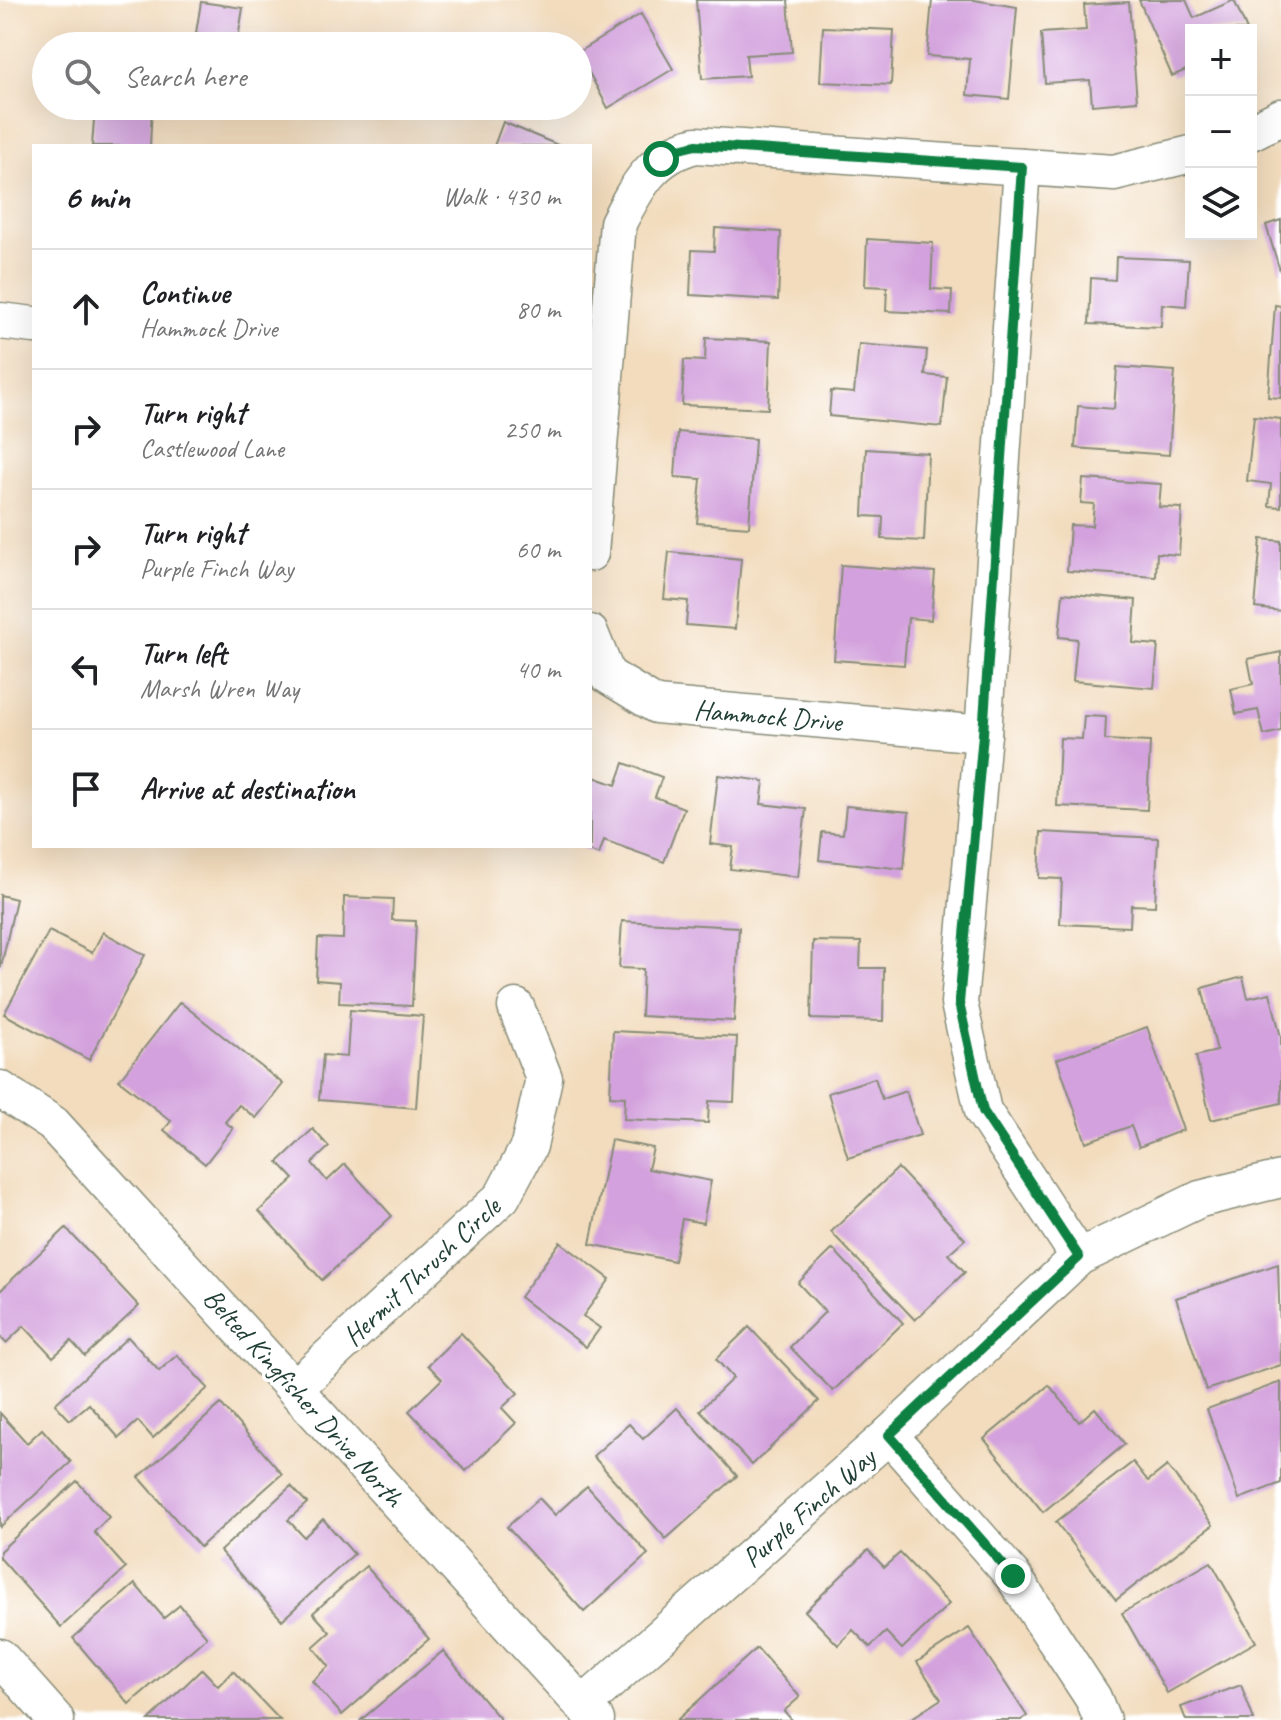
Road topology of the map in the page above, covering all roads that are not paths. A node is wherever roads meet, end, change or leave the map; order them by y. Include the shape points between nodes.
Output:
1 (1281, 117) edge
2 (1257, 129) edge
3 (1185, 155) edge
4 (1022, 167) junction
5 (0, 321) edge
6 (32, 325) edge
7 (592, 529) edge
8 (592, 638) edge
9 (983, 734) junction
10 (516, 1007) dead end
11 (0, 1089) edge
12 (1281, 1179) edge
13 (1079, 1257) junction
14 (296, 1387) junction
15 (889, 1435) junction
16 (0, 1657) edge
17 (590, 1712) edge
18 (56, 1720) edge
19 (1102, 1720) edge

1 - 2 street
3 - 4 street via 1114,173
4 - 7 street via 696,145 661,159 638,184 618,223
4 - 9 street
5 - 6 street
8 - 9 street, Hammock Drive via 607,675 656,705
9 - 13 street via 959,1003 965,1039 983,1111
10 - 14 street, Hermit Thrush Circle via 544,1078 529,1146 502,1197
11 - 14 street, Belted Kingfisher Drive North via 53,1124
12 - 13 street, Purple Finch Way via 1200,1199
13 - 15 street, Purple Finch Way
14 - 17 street, Belted Kingfisher Drive North
15 - 17 street, Purple Finch Way
15 - 19 street via 1013,1576
16 - 18 street

